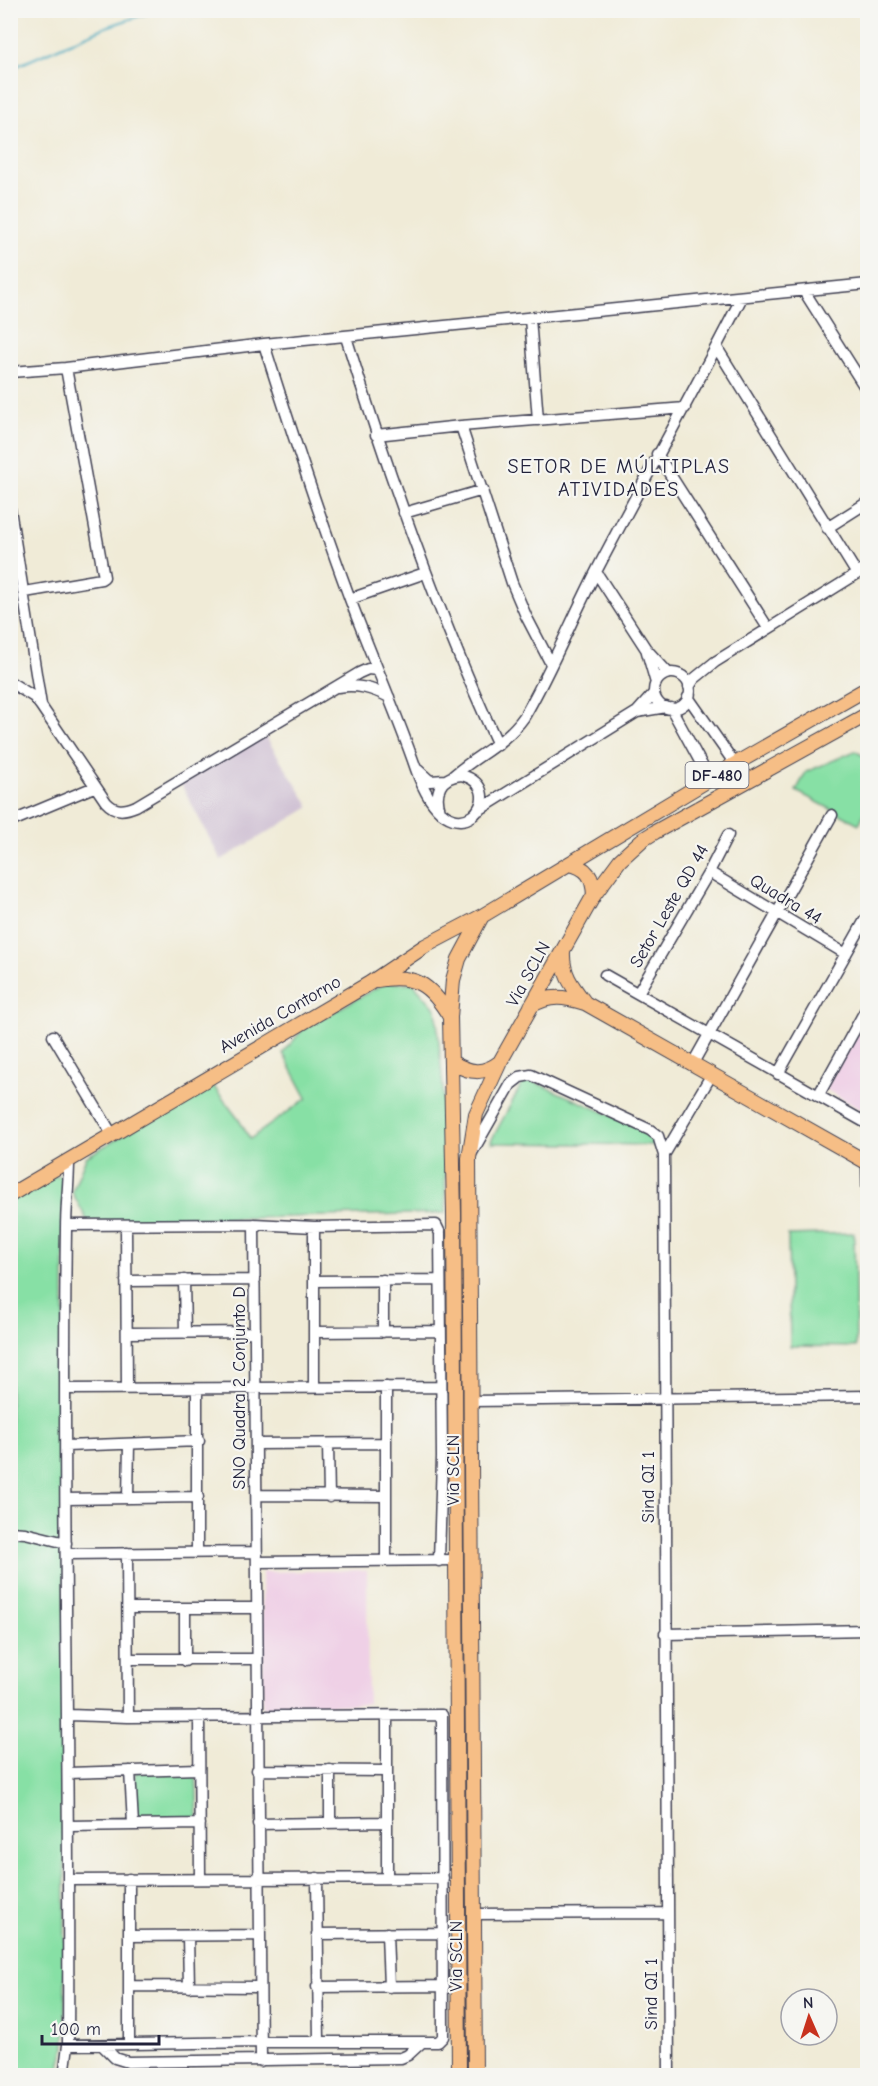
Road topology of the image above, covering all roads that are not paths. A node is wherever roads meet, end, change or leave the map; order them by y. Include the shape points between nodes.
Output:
1 (867, 284) edge
2 (804, 291) junction
3 (742, 297) junction
4 (530, 318) junction
5 (346, 337) junction
6 (264, 345) junction
7 (717, 348) junction
8 (66, 368) junction
9 (10, 372) edge
10 (867, 392) edge
11 (685, 408) junction
12 (538, 420) junction
13 (461, 426) junction
14 (376, 435) junction
15 (657, 454) junction
16 (483, 490) junction
17 (867, 502) edge
18 (10, 509) edge
19 (404, 513) junction
20 (827, 528) junction
21 (867, 567) edge
22 (596, 572) junction
23 (425, 573) junction
24 (857, 574) junction
25 (25, 592) junction
26 (350, 599) junction
27 (768, 628) junction
28 (646, 649) junction
29 (715, 662) junction
30 (551, 664) junction
31 (377, 670) junction
32 (674, 674) junction
33 (10, 682) edge
34 (655, 688) junction
35 (867, 688) edge
36 (23, 689) junction
37 (332, 689) junction
38 (689, 692) junction
39 (10, 695) edge
40 (389, 697) junction
41 (41, 706) junction
42 (668, 708) junction
43 (637, 712) junction
44 (867, 714) edge
45 (806, 723) junction
46 (816, 743) junction
47 (498, 744) junction
48 (486, 753) junction
49 (735, 764) junction
50 (416, 767) junction
51 (449, 778) junction
52 (710, 780) junction
53 (477, 784) junction
54 (94, 787) junction
55 (500, 796) junction
56 (479, 810) junction
57 (440, 811) junction
58 (832, 815) dead end
59 (10, 822) edge
60 (728, 835) dead end
61 (568, 864) junction
62 (709, 872) junction
63 (594, 895) junction
64 (777, 913) junction
65 (482, 916) junction
66 (865, 920) dead end
67 (563, 950) junction
68 (846, 954) junction
69 (605, 975) dead end
70 (372, 981) junction
71 (638, 993) junction
72 (585, 1003) junction
73 (531, 1006) junction
74 (867, 1010) edge
75 (450, 1017) junction
76 (709, 1034) junction
77 (53, 1036) dead end
78 (500, 1062) junction
79 (693, 1062) junction
80 (453, 1063) junction
81 (712, 1074) junction
82 (778, 1074) junction
83 (818, 1096) junction
84 (867, 1124) edge
85 (113, 1136) junction
86 (664, 1155) junction
87 (469, 1158) junction
88 (69, 1161) junction
89 (867, 1163) edge
90 (454, 1190) junction
91 (469, 1191) junction
92 (10, 1195) edge
93 (469, 1211) junction
94 (454, 1213) junction
95 (867, 1222) edge
96 (254, 1224) junction
97 (66, 1225) junction
98 (126, 1225) junction
99 (314, 1227) junction
100 (184, 1280) junction
101 (255, 1280) junction
102 (383, 1280) junction
103 (439, 1280) junction
104 (126, 1281) junction
105 (314, 1281) junction
106 (440, 1331) junction
107 (255, 1332) junction
108 (314, 1332) junction
109 (383, 1332) junction
110 (126, 1333) junction
111 (185, 1334) junction
112 (314, 1387) junction
113 (386, 1387) junction
114 (440, 1387) junction
115 (127, 1388) junction
116 (66, 1389) junction
117 (198, 1389) junction
118 (255, 1389) junction
119 (867, 1396) edge
120 (664, 1398) junction
121 (470, 1401) junction
122 (199, 1441) junction
123 (386, 1443) junction
124 (129, 1444) junction
125 (256, 1444) junction
126 (328, 1444) junction
127 (66, 1446) junction
128 (256, 1495) junction
129 (386, 1496) junction
130 (198, 1497) junction
131 (329, 1497) junction
132 (66, 1498) junction
133 (129, 1498) junction
134 (10, 1532) edge
135 (66, 1548) junction
136 (197, 1552) junction
137 (127, 1553) junction
138 (257, 1557) junction
139 (457, 1560) junction
140 (386, 1561) junction
141 (439, 1561) junction
142 (128, 1608) junction
143 (185, 1608) junction
144 (258, 1608) junction
145 (867, 1630) edge
146 (666, 1634) junction
147 (457, 1658) junction
148 (472, 1658) junction
149 (129, 1659) junction
150 (257, 1659) junction
151 (184, 1661) junction
152 (457, 1675) junction
153 (472, 1675) junction
154 (69, 1715) junction
155 (199, 1716) junction
156 (258, 1716) junction
157 (387, 1716) junction
158 (128, 1717) junction
159 (198, 1769) junction
160 (257, 1770) junction
161 (330, 1770) junction
162 (130, 1771) junction
163 (387, 1771) junction
164 (68, 1773) junction
165 (387, 1822) junction
166 (330, 1823) junction
167 (133, 1824) junction
168 (200, 1824) junction
169 (258, 1824) junction
170 (69, 1826) junction
171 (259, 1878) junction
172 (317, 1878) junction
173 (387, 1878) junction
174 (443, 1878) junction
175 (129, 1879) junction
176 (69, 1880) junction
177 (200, 1880) junction
178 (667, 1913) junction
179 (473, 1914) junction
180 (443, 1933) junction
181 (317, 1934) junction
182 (387, 1934) junction
183 (258, 1935) junction
184 (129, 1936) junction
185 (188, 1936) junction
186 (130, 1986) junction
187 (444, 1986) junction
188 (189, 1987) junction
189 (259, 1987) junction
190 (317, 1987) junction
191 (389, 1987) junction
192 (260, 2042) junction
193 (319, 2042) junction
194 (421, 2043) junction
195 (129, 2044) junction
196 (102, 2045) junction
197 (68, 2046) junction
198 (261, 2061) junction
199 (459, 2070) edge
200 (475, 2070) edge
201 (64, 2076) edge
202 (669, 2076) edge

1 - 2 street
2 - 3 street
2 - 10 street
3 - 4 street
3 - 7 street
4 - 5 street
4 - 12 street
5 - 6 street
5 - 14 street
6 - 8 street
6 - 26 street
7 - 11 street
7 - 20 street
8 - 9 street
8 - 25 street via 104,577
11 - 12 street
11 - 15 street
12 - 13 street
13 - 14 street
13 - 16 street
14 - 19 street
15 - 22 street
15 - 27 street
16 - 19 street
16 - 30 street via 519,601
17 - 20 street
18 - 25 street
19 - 23 street
20 - 24 street
21 - 24 street
22 - 28 street
22 - 30 street
23 - 26 street
23 - 47 street
24 - 27 street
25 - 41 street
26 - 31 street
27 - 29 street
28 - 32 street
28 - 34 street
29 - 32 street
29 - 38 street via 694,679
30 - 47 street via 524,717
31 - 37 street via 364,671
31 - 40 street
32 - 34 street via 663,675
32 - 38 street via 686,680
33 - 36 street
34 - 42 street via 658,702
34 - 43 street
35 - 45 main road, DF-480
36 - 39 street
36 - 41 street
37 - 40 street via 370,688
37 - 54 street via 129,809 110,807
38 - 42 street via 678,707
38 - 49 street
40 - 50 street
41 - 54 street
42 - 43 street
42 - 52 street
43 - 55 street
44 - 46 main road, DF-480
45 - 46 main road via 817,728
45 - 49 main road, DF-480
46 - 63 main road, DF-480 via 642,840 612,868
47 - 48 street
48 - 51 street
48 - 53 street via 476,768
49 - 52 main road, DF-480
50 - 51 street via 430,781
50 - 57 street via 427,795
51 - 53 street via 460,775
51 - 57 street via 438,789
52 - 61 main road, DF-480
53 - 55 street
53 - 56 street via 482,794
54 - 59 street
55 - 56 street
56 - 57 street via 457,820
58 - 64 street
60 - 62 street, Setor Leste QD 44
61 - 63 main road via 585,869
61 - 65 main road, Avenida Contorno
62 - 64 street, Quadra 44
62 - 71 street, Setor Leste QD 44
63 - 67 main road, Via SCLN
64 - 68 street, Quadra 44
64 - 76 street
65 - 70 main road, Avenida Contorno via 425,946
65 - 75 main road, Via SCLN via 459,959
66 - 68 street
67 - 72 main road via 563,970
67 - 73 main road, Via SCLN
68 - 82 street
69 - 71 street
70 - 75 main road via 418,981 436,996
70 - 85 main road, Avenida Contorno
71 - 76 street
72 - 73 main road via 559,997
72 - 79 main road
73 - 78 main road, Via SCLN
74 - 83 street
75 - 80 main road, Via SCLN
76 - 79 street
76 - 82 street
77 - 85 street
78 - 80 main road via 481,1072
78 - 87 main road, Via SCLN via 476,1114
79 - 81 main road
80 - 90 main road, Via SCLN
81 - 86 street
81 - 89 main road
82 - 83 street
83 - 84 street
85 - 88 main road, Avenida Contorno
86 - 87 street via 658,1136 650,1130 531,1075 511,1084
86 - 120 street, Sind QI 1
87 - 91 main road, Via SCLN
88 - 92 main road, Avenida Contorno
88 - 97 street
89 - 95 street
90 - 91 main road
90 - 94 main road, Via SCLN
91 - 93 main road, Via SCLN
93 - 94 main road via 462,1208
93 - 121 main road, Via SCLN
94 - 139 main road, Via SCLN
96 - 98 street
96 - 99 street
96 - 101 street, SNO Quadra 2 Conjunto D
97 - 98 street
97 - 116 street
98 - 104 street
99 - 103 street via 433,1224 440,1233
99 - 105 street
100 - 101 street
100 - 104 street
100 - 111 street
101 - 107 street, SNO Quadra 2 Conjunto D
102 - 103 street
102 - 105 street
102 - 109 street
103 - 106 street
104 - 110 street
105 - 108 street
106 - 109 street
106 - 114 street
107 - 111 street
107 - 118 street, SNO Quadra 2 Conjunto D
108 - 109 street
108 - 112 street
110 - 111 street
110 - 115 street
112 - 113 street
112 - 118 street
113 - 114 street
113 - 123 street
114 - 141 street
115 - 116 street
115 - 117 street
116 - 127 street
117 - 118 street
117 - 122 street
118 - 125 street, SNO Quadra 2 Conjunto D
119 - 120 street
120 - 121 street
120 - 146 street, Sind QI 1
121 - 148 main road, Via SCLN
122 - 124 street
122 - 130 street
123 - 126 street
123 - 129 street
124 - 127 street
124 - 133 street
125 - 126 street
125 - 128 street, SNO Quadra 2 Conjunto D
126 - 131 street
127 - 132 street
128 - 131 street
128 - 138 street, SNO Quadra 2 Conjunto D
129 - 131 street
129 - 140 street
130 - 133 street
130 - 136 street
132 - 133 street
132 - 135 street
134 - 135 street via 25,1533
135 - 137 street
135 - 154 street
136 - 137 street
136 - 138 street
137 - 142 street
138 - 140 street
138 - 144 street, SNO Quadra 2 Conjunto D
139 - 141 street
139 - 147 main road, Via SCLN
140 - 141 street
142 - 143 street
142 - 149 street
143 - 144 street
143 - 151 street
144 - 150 street, SNO Quadra 2 Conjunto D
145 - 146 street
146 - 178 street, Sind QI 1
147 - 148 main road
147 - 152 main road, Via SCLN
148 - 153 main road, Via SCLN
149 - 151 street
149 - 158 street
150 - 151 street
150 - 156 street, SNO Quadra 2 Conjunto D
152 - 153 main road
152 - 199 main road, Via SCLN
153 - 179 main road, Via SCLN
154 - 158 street
154 - 164 street
155 - 156 street
155 - 158 street
155 - 159 street
156 - 157 street
156 - 160 street, SNO Quadra 2 Conjunto D
157 - 163 street
157 - 174 street via 442,1715
159 - 162 street
159 - 168 street
160 - 161 street
160 - 169 street, SNO Quadra 2 Conjunto D
161 - 163 street
161 - 166 street
162 - 164 street
162 - 167 street
163 - 165 street
164 - 170 street
165 - 166 street
165 - 173 street
166 - 169 street
167 - 168 street
167 - 170 street
168 - 177 street
169 - 171 street, SNO Quadra 2 Conjunto D
170 - 176 street
171 - 172 street
171 - 177 street
171 - 183 street, SNO Quadra 2 Conjunto D
172 - 173 street
172 - 181 street
173 - 174 street
174 - 180 street
175 - 176 street
175 - 177 street
175 - 184 street
176 - 197 street
178 - 179 street
178 - 202 street, Sind QI 1
179 - 200 main road, Via SCLN
180 - 182 street
180 - 187 street
181 - 182 street
181 - 190 street
182 - 191 street
183 - 185 street
183 - 189 street, SNO Quadra 2 Conjunto D
184 - 185 street
184 - 186 street
185 - 188 street
186 - 188 street
186 - 195 street
187 - 191 street
187 - 194 street via 443,2037 438,2042
188 - 189 street
189 - 192 street, SNO Quadra 2 Conjunto D
190 - 191 street
190 - 193 street
192 - 193 street
192 - 195 street
192 - 198 street, SNO Quadra 2 Conjunto D
193 - 194 street
194 - 198 street via 401,2058
195 - 196 street
196 - 197 street
196 - 198 street via 115,2058 128,2062
197 - 201 street
199 - 200 main road

